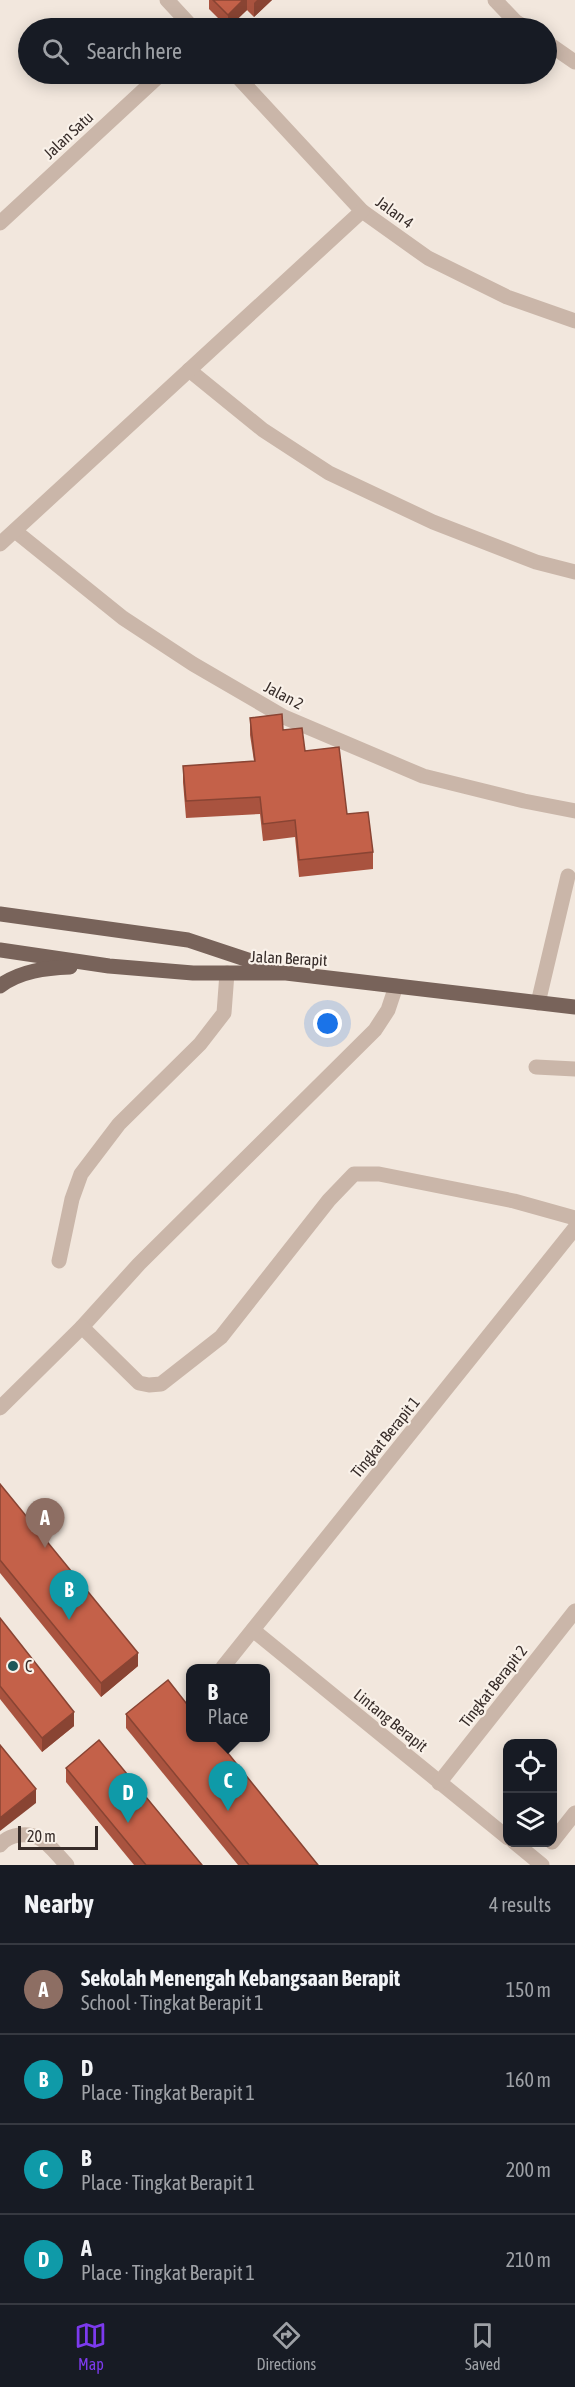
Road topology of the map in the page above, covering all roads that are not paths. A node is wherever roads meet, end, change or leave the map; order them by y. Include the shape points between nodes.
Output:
1 (167, 0) edge
2 (495, 0) edge
3 (184, 18) edge
4 (512, 18) edge
5 (557, 50) edge
6 (575, 62) edge
7 (150, 84) edge
8 (244, 84) edge
9 (362, 211) junction
10 (0, 223) edge
11 (575, 321) edge
12 (189, 370) junction
13 (15, 531) junction
14 (0, 544) edge
15 (575, 572) edge
16 (575, 810) edge
17 (568, 876) dead end
18 (0, 914) edge
19 (0, 950) edge
20 (109, 966) junction
21 (227, 973) junction
22 (286, 973) junction
23 (0, 986) edge
24 (396, 986) junction
25 (538, 1003) junction
26 (575, 1007) edge
27 (536, 1067) dead end
28 (575, 1069) edge
29 (575, 1218) edge
30 (575, 1228) edge
31 (59, 1261) dead end
32 (82, 1327) junction
33 (0, 1408) edge
34 (575, 1611) edge
35 (253, 1630) junction
36 (225, 1664) edge
37 (439, 1783) junction
38 (575, 1814) edge
39 (503, 1835) edge
40 (557, 1836) edge
41 (0, 1845) edge
42 (520, 1847) edge
43 (549, 1847) edge
44 (540, 1863) edge
45 (67, 1865) edge

1 - 3 street
2 - 4 street
5 - 6 street
7 - 10 street, Jalan Satu
8 - 9 street, Jalan 4
9 - 11 street, Jalan 4 via 428,258 507,297
9 - 12 street
12 - 13 street
12 - 15 street via 263,430 329,474 434,522 536,562
13 - 14 street
13 - 16 street, Jalan 2 via 123,618 284,717 423,776
17 - 25 street
18 - 22 main road via 189,940
19 - 20 main road, Jalan Berapit
20 - 21 main road, Jalan Berapit
20 - 23 main road via 43,968
21 - 22 main road, Jalan Berapit
21 - 31 street via 224,1013 200,1044 119,1124 81,1174
22 - 24 main road, Jalan Berapit
24 - 25 main road, Jalan Berapit
24 - 32 street via 388,1010 375,1030 139,1263
25 - 26 main road, Jalan Berapit
27 - 28 street
29 - 32 street via 514,1201 379,1174 354,1174 328,1200 221,1336 160,1384 138,1383
30 - 35 street, Tingkat Berapit 1
32 - 33 street
34 - 37 street, Tingkat Berapit 2
35 - 36 street, Tingkat Berapit 1
35 - 37 street, Lintang Berapit
37 - 39 street, Lintang Berapit
38 - 40 street
41 - 45 street via 18,1834 40,1838
42 - 44 street
43 - 44 street

